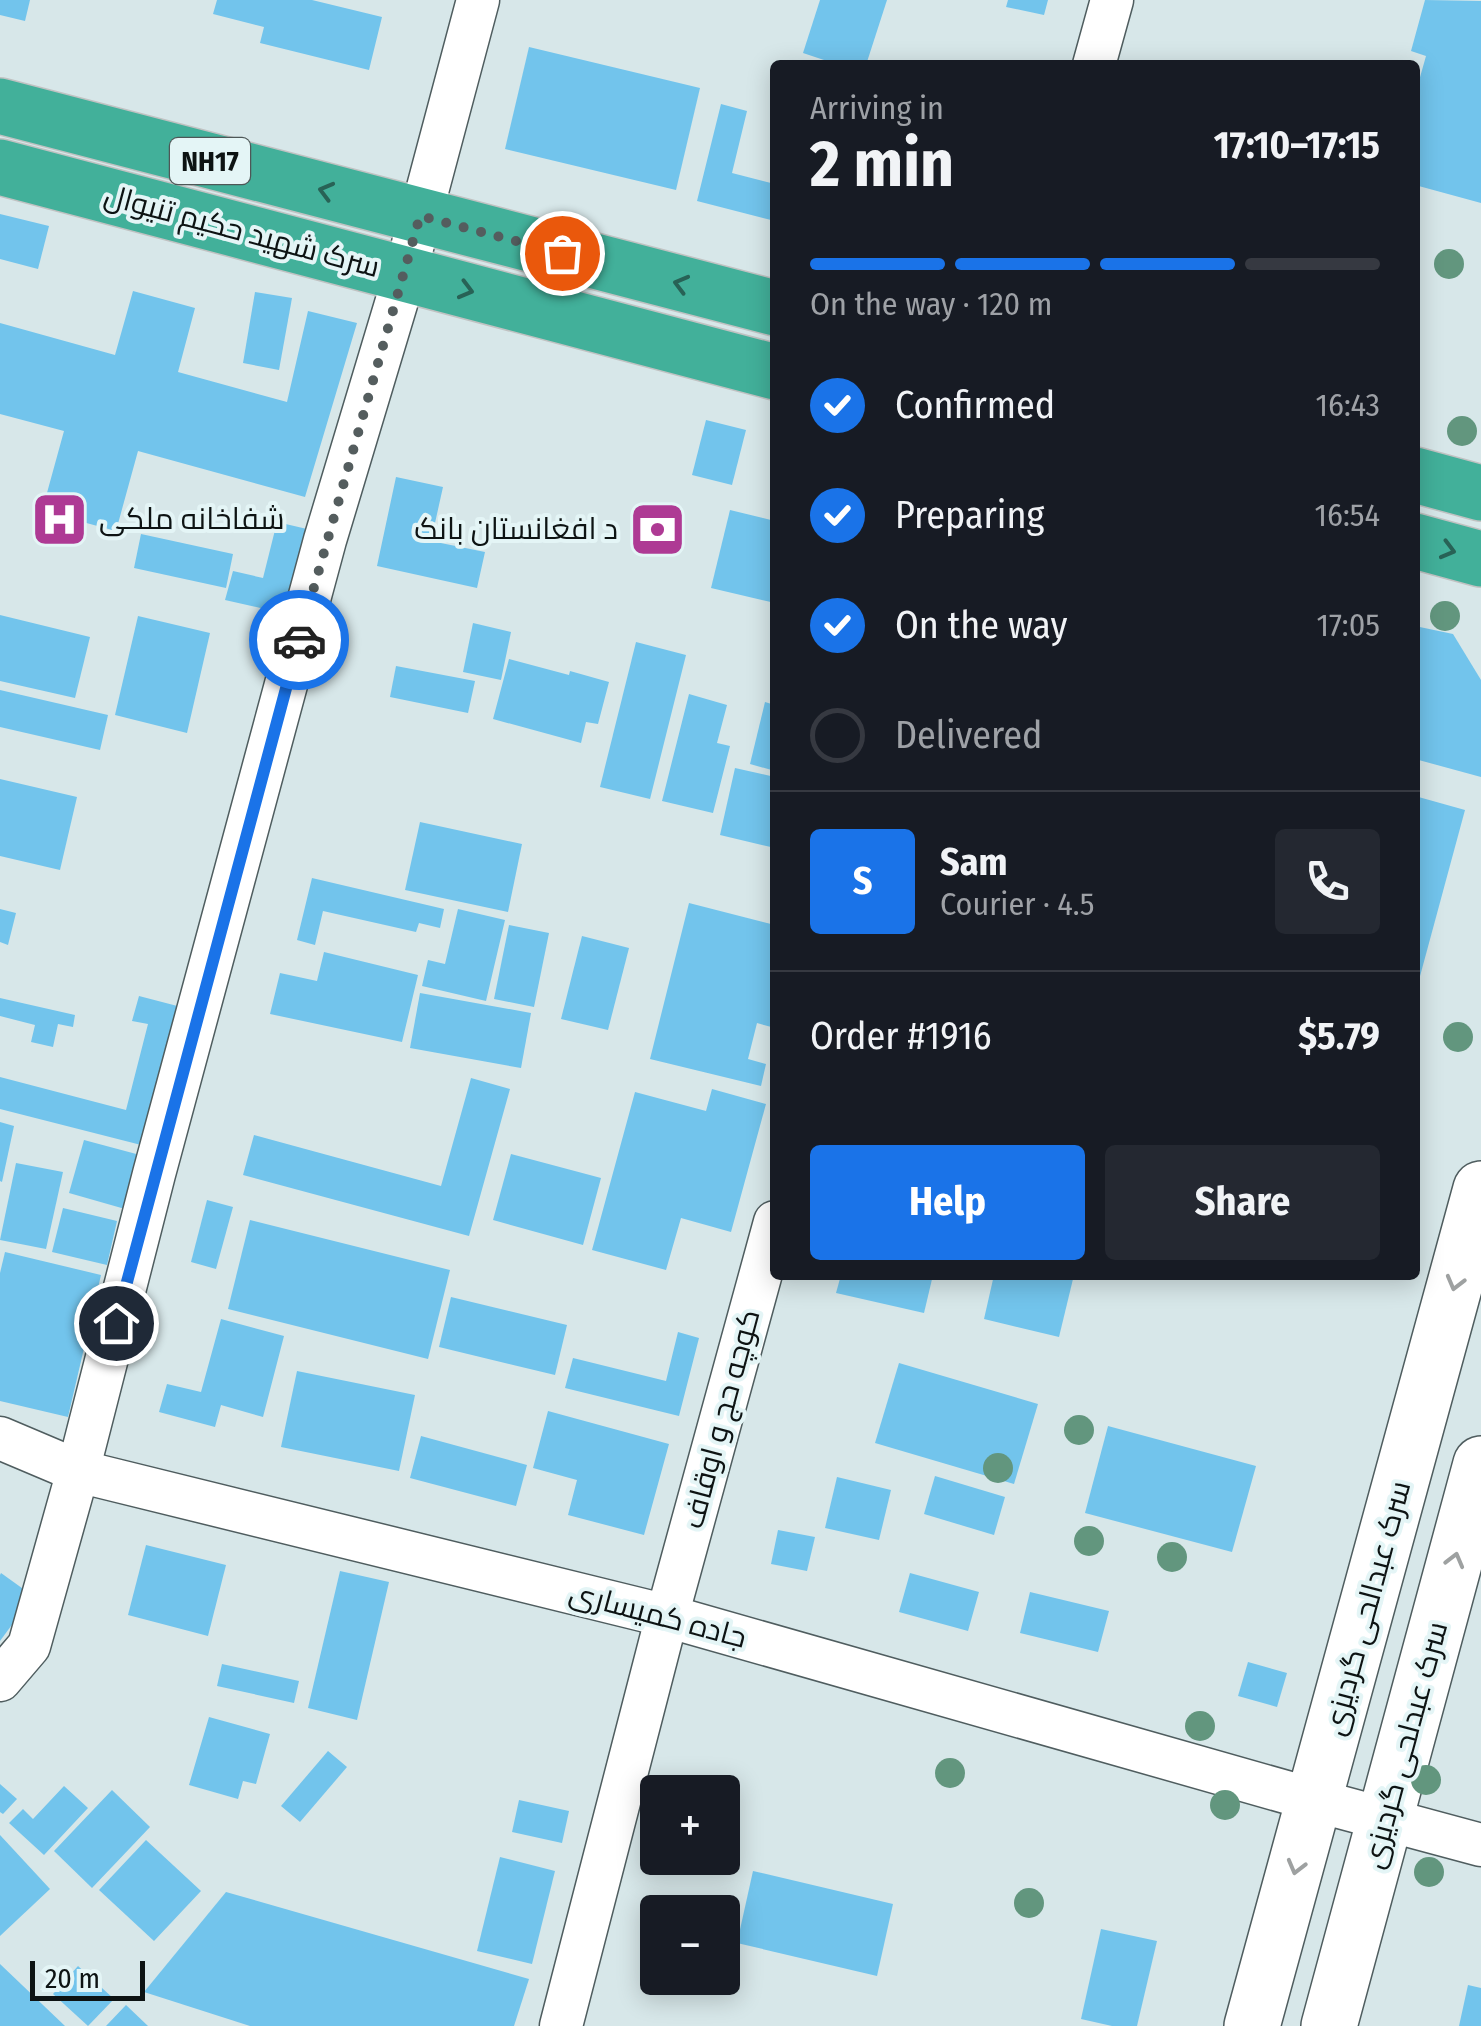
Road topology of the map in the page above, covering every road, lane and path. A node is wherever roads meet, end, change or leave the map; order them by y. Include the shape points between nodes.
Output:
1 (478, 0) edge
2 (1112, 0) edge
3 (1095, 60) edge
4 (0, 106) edge
5 (0, 167) edge
6 (420, 216) junction
7 (405, 274) junction
8 (770, 307) edge
9 (770, 371) edge
10 (1420, 476) edge
11 (1481, 492) edge
12 (1420, 543) edge
13 (1481, 559) edge
14 (1481, 1189) edge
15 (770, 1240) edge
16 (0, 1438) edge
17 (1481, 1464) edge
18 (78, 1471) junction
19 (667, 1616) junction
20 (0, 1680) edge
21 (1314, 1800) junction
22 (1386, 1819) junction
23 (1481, 1845) edge
24 (562, 2026) edge
25 (1252, 2026) edge
26 (1329, 2026) edge

1 - 6 street
2 - 3 street
6 -> 4 highway, سرک شهید حکیم تنیوال / NH17
5 - 7 highway, سرک شهید حکیم تنیوال / NH17
6 - 7 street
8 -> 6 highway, سرک شهید حکیم تنیوال / NH17
7 -> 9 highway, سرک شهید حکیم تنیوال / NH17
7 - 18 street via 315,579
10 - 11 highway
12 -> 13 highway
14 -> 21 main road, سرک عبدالحی گردیزی
15 - 19 street, کوچه حج و اوقاف
16 - 18 street, جاده کمیساری
22 -> 17 main road, سرک عبدلحی گردیزی
18 - 19 street, جاده کمیساری
18 - 20 street via 29,1646
19 - 21 street, جاده کمیساری
19 - 24 street, کوچه حج و اوقاف
21 - 22 street, جاده کمیساری
21 -> 25 main road, سرک عبدالحی گردیزی
22 - 23 street, جاده کمیساری
22 - 26 main road, سرک عبدلحی گردیزی

